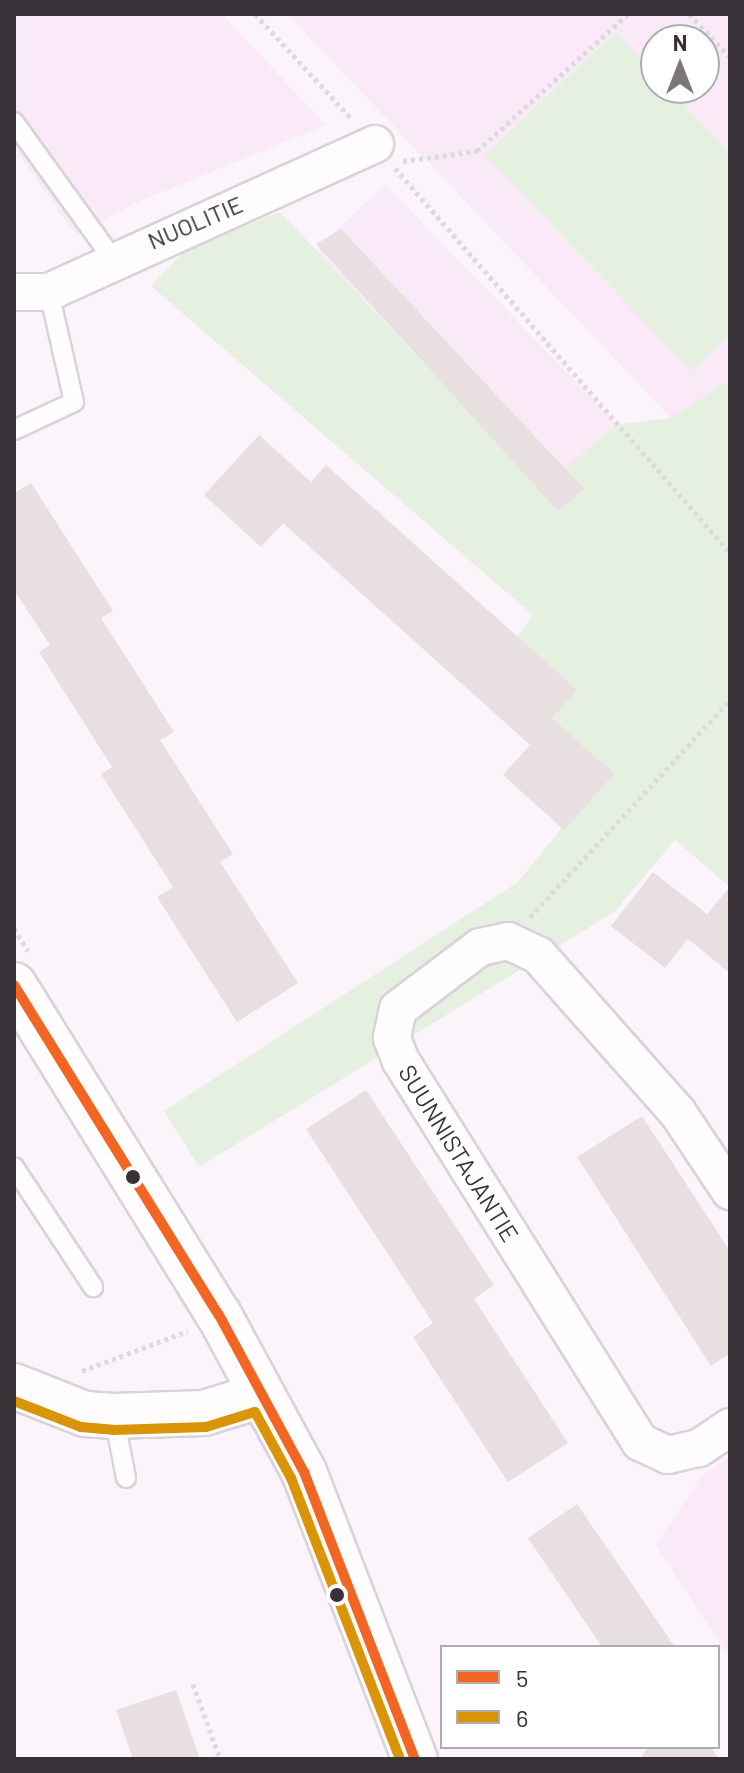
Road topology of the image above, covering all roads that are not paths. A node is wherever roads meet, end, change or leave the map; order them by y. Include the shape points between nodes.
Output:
1 (14, 122) edge
2 (375, 144) road end
3 (112, 258) junction
4 (32, 292) edge
5 (14, 430) edge
6 (14, 985) edge
7 (14, 1167) edge
8 (730, 1191) edge
9 (93, 1287) dead end
10 (14, 1386) edge
11 (262, 1395) junction
12 (114, 1416) junction
13 (730, 1427) edge
14 (126, 1478) dead end
15 (415, 1759) edge

1 - 3 lane
2 - 3 street, NUOLITIE
3 - 4 street, NUOLITIE
4 - 5 lane via 74,402
6 - 11 street via 219,1315
7 - 9 lane
8 - 13 street, SUUNNISTAJANTIE via 678,1113 548,966 508,941 480,947 398,1009 392,1038 401,1061 640,1442 668,1455 699,1448
10 - 12 street via 85,1414
11 - 12 street via 204,1413
11 - 15 street via 304,1472
12 - 14 lane

